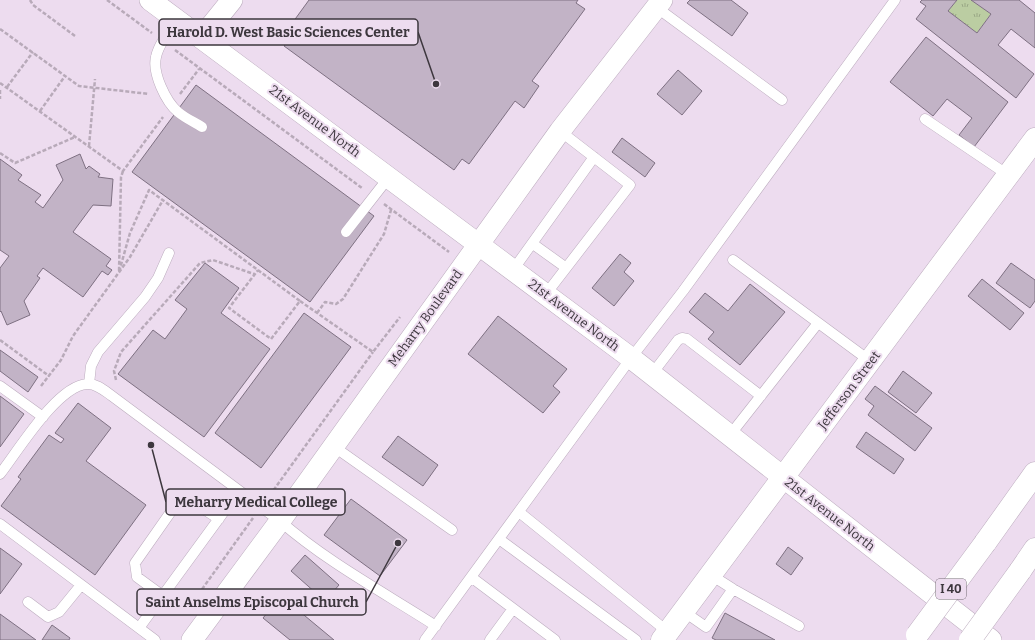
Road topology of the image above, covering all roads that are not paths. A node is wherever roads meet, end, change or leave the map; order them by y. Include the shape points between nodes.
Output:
1 (150, 0) edge
2 (232, 0) edge
3 (895, 0) edge
4 (659, 4) edge
5 (178, 20) junction
6 (202, 37) junction
7 (782, 100) dead end
8 (926, 119) dead end
9 (202, 127) dead end
10 (560, 130) junction
11 (1035, 139) edge
12 (594, 157) junction
13 (1008, 175) junction
14 (389, 177) junction
15 (346, 232) dead end
16 (478, 244) junction
17 (533, 244) junction
18 (169, 252) dead end
19 (733, 260) dead end
20 (565, 267) junction
21 (514, 270) junction
22 (546, 294) junction
23 (818, 323) junction
24 (631, 358) junction
25 (870, 361) junction
26 (652, 374) junction
27 (89, 384) junction
28 (0, 386) edge
29 (761, 396) junction
30 (43, 418) junction
31 (730, 435) junction
32 (333, 446) junction
33 (1035, 473) edge
34 (0, 474) edge
35 (784, 477) junction
36 (239, 491) junction
37 (519, 512) junction
38 (219, 519) junction
39 (280, 521) junction
40 (0, 524) edge
41 (452, 530) dead end
42 (499, 539) junction
43 (1035, 549) edge
44 (711, 575) junction
45 (471, 578) junction
46 (81, 585) junction
47 (733, 589) junction
48 (163, 596) junction
49 (28, 602) dead end
50 (512, 610) junction
51 (684, 611) junction
52 (436, 626) junction
53 (799, 626) dead end
54 (139, 628) junction
55 (665, 636) edge
56 (915, 637) edge
57 (155, 640) edge
58 (192, 640) edge
59 (425, 640) edge
60 (490, 640) edge
61 (554, 640) edge
62 (636, 640) edge
63 (970, 640) edge
64 (991, 640) edge

1 - 5 street, 21st Avenue North
2 - 6 street
3 - 24 lane via 683,291
4 - 7 lane
4 - 10 street, Meharry Boulevard
5 - 6 street, 21st Avenue North
5 - 9 lane via 163,42 156,58 155,71 177,111
6 - 14 street, 21st Avenue North
8 - 13 lane
10 - 12 lane
10 - 16 street, Meharry Boulevard
11 - 13 main road, Jefferson Street
12 - 17 lane
12 - 20 lane via 630,185
13 - 25 main road, Jefferson Street
14 - 15 lane
14 - 16 street, 21st Avenue North
16 - 21 street, 21st Avenue North
16 - 32 street, Meharry Boulevard
17 - 20 lane
17 - 21 lane
18 - 27 lane via 158,278 145,297 98,352 91,366
19 - 23 lane
20 - 22 lane
21 - 22 street, 21st Avenue North
22 - 24 street, 21st Avenue North
23 - 25 lane
23 - 29 lane
24 - 26 street, 21st Avenue North
24 - 37 lane
25 - 35 main road, Jefferson Street
26 - 29 lane via 678,340 687,339
26 - 31 street, 21st Avenue North
27 - 30 lane via 78,386 68,392 54,403
27 - 36 lane via 112,396
28 - 30 lane
29 - 31 lane
30 - 34 lane
31 - 35 street, 21st Avenue North
32 - 39 street, Meharry Boulevard
32 - 41 lane
33 - 56 main road, I 40, bridge
35 - 44 main road, Jefferson Street
35 - 64 street, 21st Avenue North
36 - 38 lane
36 - 39 lane
37 - 42 lane
37 - 55 lane via 644,610
38 - 48 lane
38 - 48 lane via 188,499 178,503 135,564 137,577
39 - 52 lane via 299,538 374,589
39 - 58 street, Meharry Boulevard
40 - 46 lane
42 - 45 lane
42 - 62 lane
43 - 63 main road, bridge
44 - 47 lane
44 - 51 main road, Jefferson Street
45 - 50 lane
45 - 52 lane
46 - 49 lane via 59,612 48,617
46 - 54 lane
47 - 51 lane via 706,627
47 - 53 lane
48 - 54 lane
50 - 60 lane
50 - 61 lane
51 - 55 main road, Jefferson Street
52 - 59 lane
54 - 57 lane

